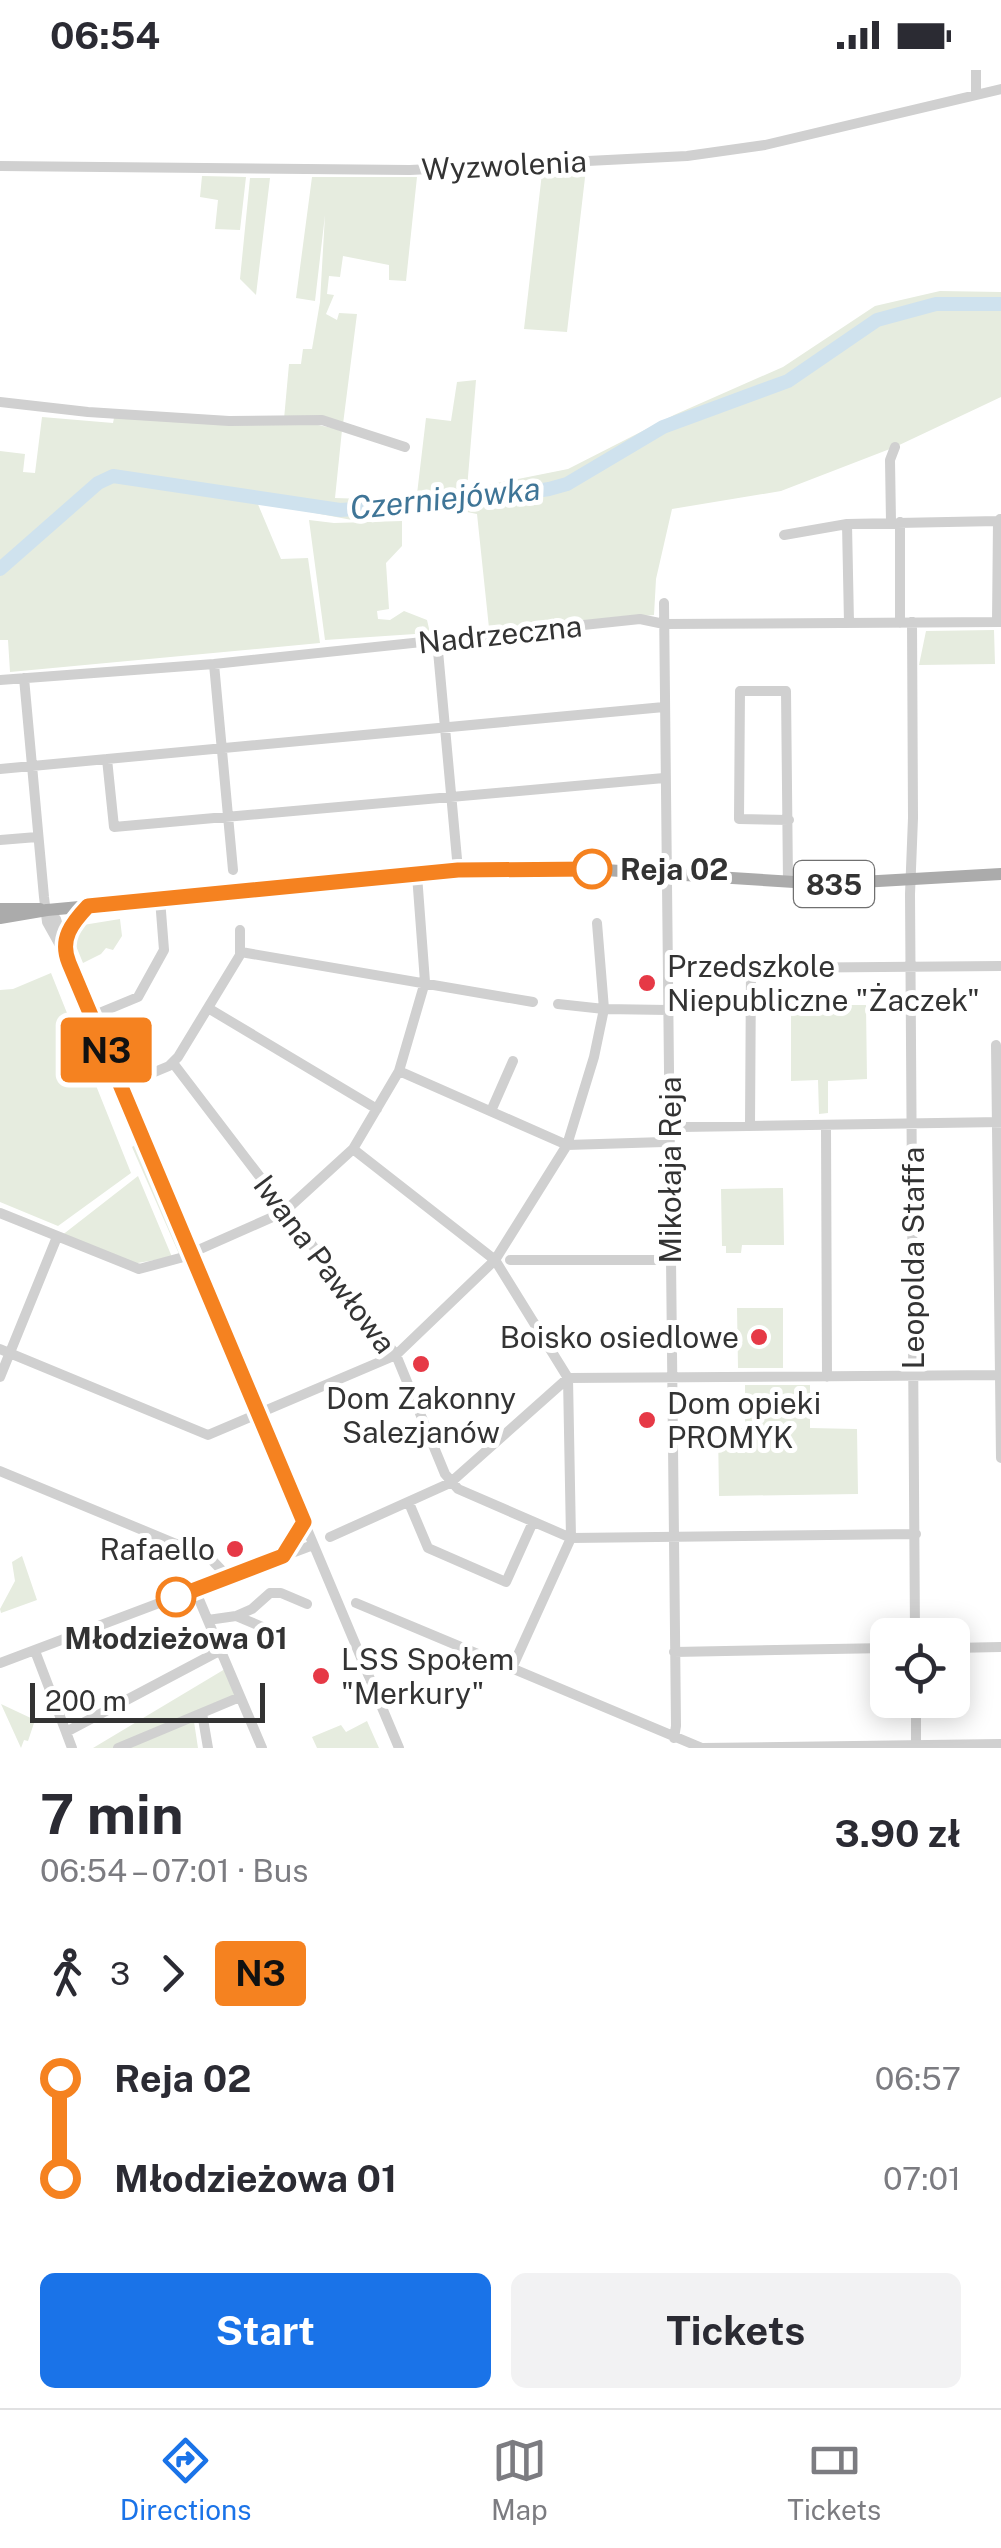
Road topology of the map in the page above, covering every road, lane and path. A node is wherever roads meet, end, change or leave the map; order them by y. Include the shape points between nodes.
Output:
1 (976, 70) edge
2 (1001, 89) edge
3 (976, 95) junction
4 (0, 166) edge
5 (0, 402) edge
6 (405, 447) dead end
7 (895, 447) dead end
8 (999, 520) edge
9 (895, 522) junction
10 (848, 524) junction
11 (784, 535) dead end
12 (664, 603) dead end
13 (999, 622) edge
14 (849, 623) junction
15 (906, 623) junction
16 (664, 624) junction
17 (436, 640) junction
18 (214, 664) junction
19 (24, 678) junction
20 (0, 680) edge
21 (664, 707) junction
22 (445, 726) junction
23 (222, 748) junction
24 (108, 760) junction
25 (32, 766) junction
26 (0, 769) edge
27 (664, 778) junction
28 (450, 796) junction
29 (228, 816) junction
30 (789, 820) junction
31 (37, 837) junction
32 (0, 840) edge
33 (233, 870) dead end
34 (458, 870) junction
35 (668, 874) junction
36 (1001, 874) edge
37 (417, 875) junction
38 (911, 880) junction
39 (788, 882) junction
40 (160, 900) junction
41 (88, 906) junction
42 (0, 909) edge
43 (48, 910) junction
44 (0, 918) edge
45 (597, 923) dead end
46 (240, 930) dead end
47 (64, 952) junction
48 (241, 952) junction
49 (911, 966) junction
50 (1001, 966) edge
51 (425, 982) junction
52 (533, 1002) dead end
53 (558, 1004) dead end
54 (208, 1008) junction
55 (604, 1009) junction
56 (668, 1010) junction
57 (92, 1016) junction
58 (996, 1045) dead end
59 (513, 1061) dead end
60 (173, 1063) junction
61 (399, 1071) junction
62 (122, 1086) junction
63 (377, 1109) junction
64 (492, 1111) junction
65 (999, 1122) edge
66 (912, 1123) junction
67 (750, 1126) junction
68 (826, 1126) junction
69 (670, 1133) junction
70 (567, 1144) junction
71 (353, 1149) junction
72 (284, 1212) junction
73 (0, 1213) edge
74 (57, 1237) junction
75 (192, 1254) junction
76 (495, 1260) junction
77 (510, 1260) dead end
78 (670, 1260) junction
79 (5, 1351) edge
80 (396, 1354) junction
81 (1000, 1375) edge
82 (827, 1376) junction
83 (914, 1376) junction
84 (0, 1377) edge
85 (671, 1377) junction
86 (568, 1378) junction
87 (258, 1415) junction
88 (1001, 1458) edge
89 (0, 1470) edge
90 (450, 1483) junction
91 (409, 1503) junction
92 (304, 1522) junction
93 (533, 1522) junction
94 (916, 1534) junction
95 (330, 1537) dead end
96 (571, 1538) junction
97 (674, 1539) junction
98 (314, 1545) junction
99 (283, 1556) junction
100 (228, 1577) junction
101 (195, 1590) junction
102 (308, 1604) dead end
103 (356, 1604) dead end
104 (236, 1616) junction
105 (915, 1618) edge
106 (208, 1620) junction
107 (266, 1628) dead end
108 (870, 1648) edge
109 (970, 1648) edge
110 (1001, 1648) edge
111 (220, 1650) junction
112 (35, 1651) junction
113 (674, 1652) junction
114 (0, 1663) edge
115 (512, 1668) junction
116 (240, 1697) junction
117 (202, 1714) junction
118 (916, 1718) edge
119 (66, 1732) junction
120 (674, 1738) junction
121 (1001, 1744) edge
122 (916, 1747) edge
123 (72, 1748) edge
124 (118, 1748) edge
125 (208, 1748) edge
126 (262, 1748) edge
127 (399, 1748) edge
128 (702, 1748) edge

1 - 3 street
2 - 3 street, Wyzwolenia
3 - 4 street, Wyzwolenia via 765,145 687,156 396,170
5 - 6 street via 229,422 322,420
7 - 9 street, Leopolda Staffa
8 - 9 street
8 - 13 street
9 - 10 street
9 - 15 street, Leopolda Staffa
10 - 11 street
10 - 14 street
12 - 16 street, Mikołaja Reja
13 - 15 street, Nadrzeczna
14 - 15 street, Nadrzeczna
14 - 16 street, Nadrzeczna
15 - 38 street, Leopolda Staffa
16 - 17 street, Nadrzeczna via 640,620
16 - 21 street, Mikołaja Reja
17 - 18 street, Nadrzeczna
17 - 22 street
18 - 19 street, Nadrzeczna
18 - 23 street
19 - 20 street, Nadrzeczna
19 - 25 street
21 - 22 street
21 - 27 street, Mikołaja Reja
22 - 23 street
22 - 28 street
23 - 24 street
23 - 29 street
24 - 25 street
24 - 29 street via 114,827
25 - 26 street
25 - 31 street
27 - 28 street
27 - 35 street, Mikołaja Reja
28 - 29 street
28 - 34 street
29 - 33 street
30 - 30 street via 786,691 740,691 739,819
30 - 39 street
31 - 32 street
31 - 43 street
34 - 35 main road, 835
34 - 37 main road, 835
35 - 39 main road, 835
35 - 56 street, Mikołaja Reja
36 - 38 main road, 835
37 - 40 main road, 835
37 - 51 street
38 - 39 main road, 835
38 - 49 street, Leopolda Staffa
40 - 41 main road, 835
40 - 57 street via 164,950 138,997
41 - 43 main road, 835
41 - 47 main road via 70,926
42 - 43 main road, 835
43 - 44 main road, 835
43 - 47 street
45 - 55 street
46 - 48 street
47 - 57 street
48 - 51 street
48 - 54 street
49 - 50 street
49 - 66 street, Leopolda Staffa
49 - 67 street via 752,968
51 - 52 street
51 - 61 street
53 - 55 street
54 - 60 street
54 - 63 street
55 - 56 street
55 - 70 street
56 - 69 street, Mikołaja Reja
57 - 62 street
58 - 65 street
59 - 64 street
60 - 62 street
60 - 72 street, Iwana Pawłowa
61 - 63 street
61 - 64 street
62 - 75 street
63 - 71 street
64 - 70 street
65 - 66 street
65 - 81 street
66 - 68 street
66 - 83 street, Leopolda Staffa
67 - 68 street
67 - 69 street via 681,1127
68 - 82 street
69 - 70 street via 664,1142
69 - 78 street, Mikołaja Reja
70 - 76 street
71 - 72 street
71 - 76 street
72 - 75 street
72 - 80 street, Iwana Pawłowa
73 - 74 street
74 - 75 street via 132,1268
74 - 79 street
75 - 87 street
76 - 80 street
76 - 86 street
77 - 78 street
78 - 85 street, Mikołaja Reja
79 - 84 street
79 - 87 street via 205,1434
80 - 87 street
80 - 90 street, Iwana Pawłowa
81 - 83 street
81 - 88 street
82 - 83 street
82 - 85 street
83 - 94 street, Leopolda Staffa
85 - 86 street
85 - 97 street, Mikołaja Reja
86 - 90 street
86 - 96 street
87 - 92 street
89 - 100 street via 210,1558
90 - 91 street
90 - 93 street
91 - 93 street via 428,1548 506,1582
91 - 95 street
92 - 98 street
92 - 99 street
93 - 96 street
94 - 97 street
94 - 105 street, Leopolda Staffa
96 - 97 street
96 - 115 street
97 - 113 street, Mikołaja Reja
98 - 99 street
98 - 127 street
99 - 100 street
100 - 101 street
101 - 106 street
101 - 112 street
102 - 104 street via 270,1593
103 - 115 street
104 - 106 street
104 - 107 street
106 - 111 street
108 - 113 street
109 - 110 street
111 - 116 street
111 - 119 street
112 - 114 street
112 - 119 street
113 - 120 street, Mikołaja Reja
115 - 120 street
116 - 117 street
116 - 126 street
117 - 124 street
117 - 125 street
118 - 122 street
119 - 123 street
120 - 128 street
121 - 122 street
122 - 128 street

